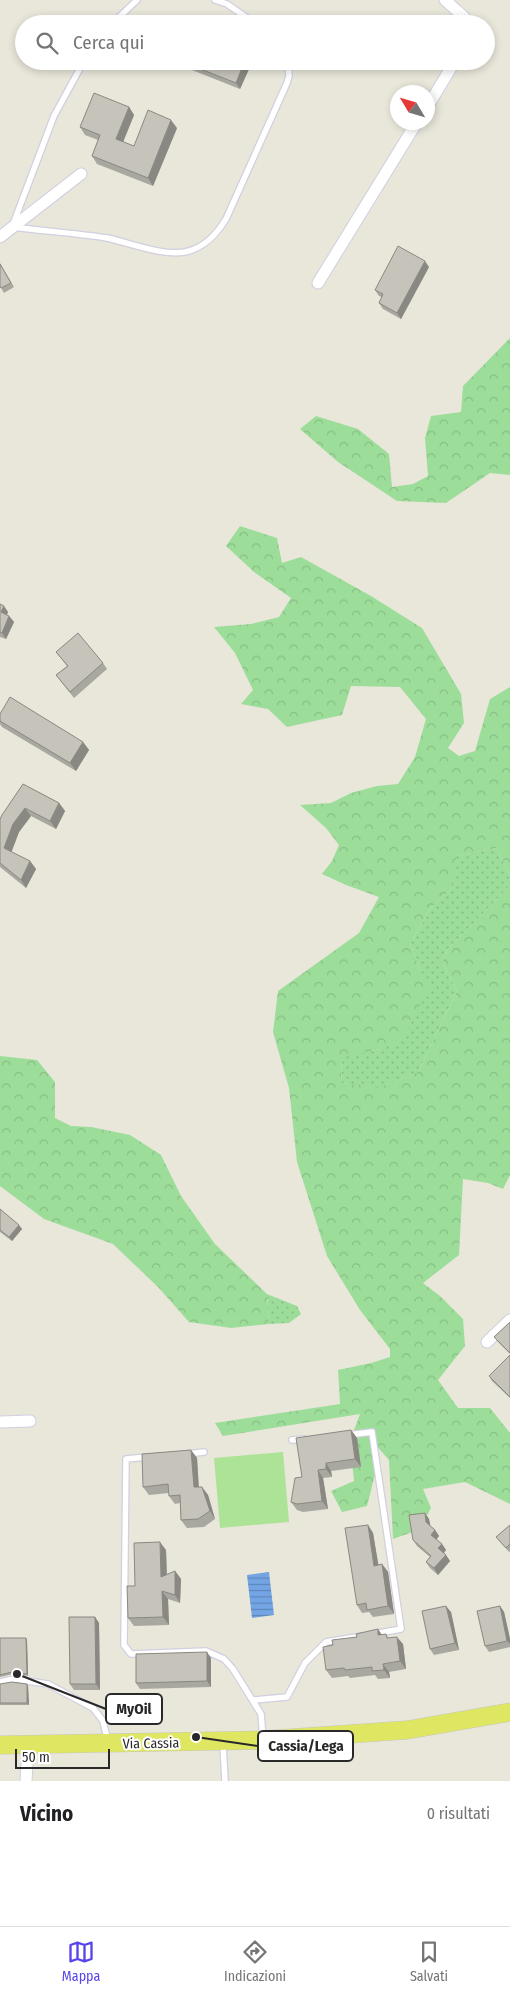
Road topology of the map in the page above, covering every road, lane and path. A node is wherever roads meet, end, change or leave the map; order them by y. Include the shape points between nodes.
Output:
1 (137, 0) edge
2 (215, 0) edge
3 (445, 0) edge
4 (222, 1) edge
5 (121, 15) edge
6 (243, 15) edge
7 (462, 15) edge
8 (79, 70) edge
9 (289, 70) edge
10 (450, 70) edge
11 (435, 94) edge
12 (412, 130) edge
13 (81, 174) dead end
14 (12, 227) junction
15 (0, 237) edge
16 (318, 283) dead end
17 (510, 1320) edge
18 (487, 1342) dead end
19 (0, 1422) edge
20 (30, 1422) dead end
21 (336, 1436) edge
22 (310, 1438) edge
23 (292, 1440) dead end
24 (204, 1452) dead end
25 (175, 1455) edge
26 (156, 1457) edge
27 (0, 1682) edge
28 (254, 1700) junction
29 (510, 1712) edge
30 (263, 1740) junction
31 (222, 1742) junction
32 (109, 1744) junction
33 (0, 1746) edge
34 (28, 1746) junction
35 (26, 1781) edge
36 (225, 1781) edge

1 - 5 lane
2 - 4 lane
3 - 7 street
4 - 6 lane
8 - 14 lane via 54,116
9 - 14 lane via 287,83 230,210 220,228 205,244 185,252 171,252 85,235
10 - 11 street
12 - 16 street
13 - 14 street
14 - 15 street
17 - 18 street
19 - 20 street
21 - 28 lane via 372,1432 402,1629 326,1642 305,1663 287,1697
22 - 23 lane
24 - 25 lane
26 - 28 lane via 126,1459 124,1645 131,1654 206,1651 224,1659
27 - 32 lane via 13,1680 48,1684 92,1708 103,1720
28 - 30 lane via 261,1714
29 - 30 main road, Via Cassia via 407,1730
30 - 31 main road, Via Cassia
31 - 32 main road, Via Cassia
31 - 36 lane
32 - 34 main road, Via Cassia
33 - 34 main road, Via Cassia
34 - 35 street

